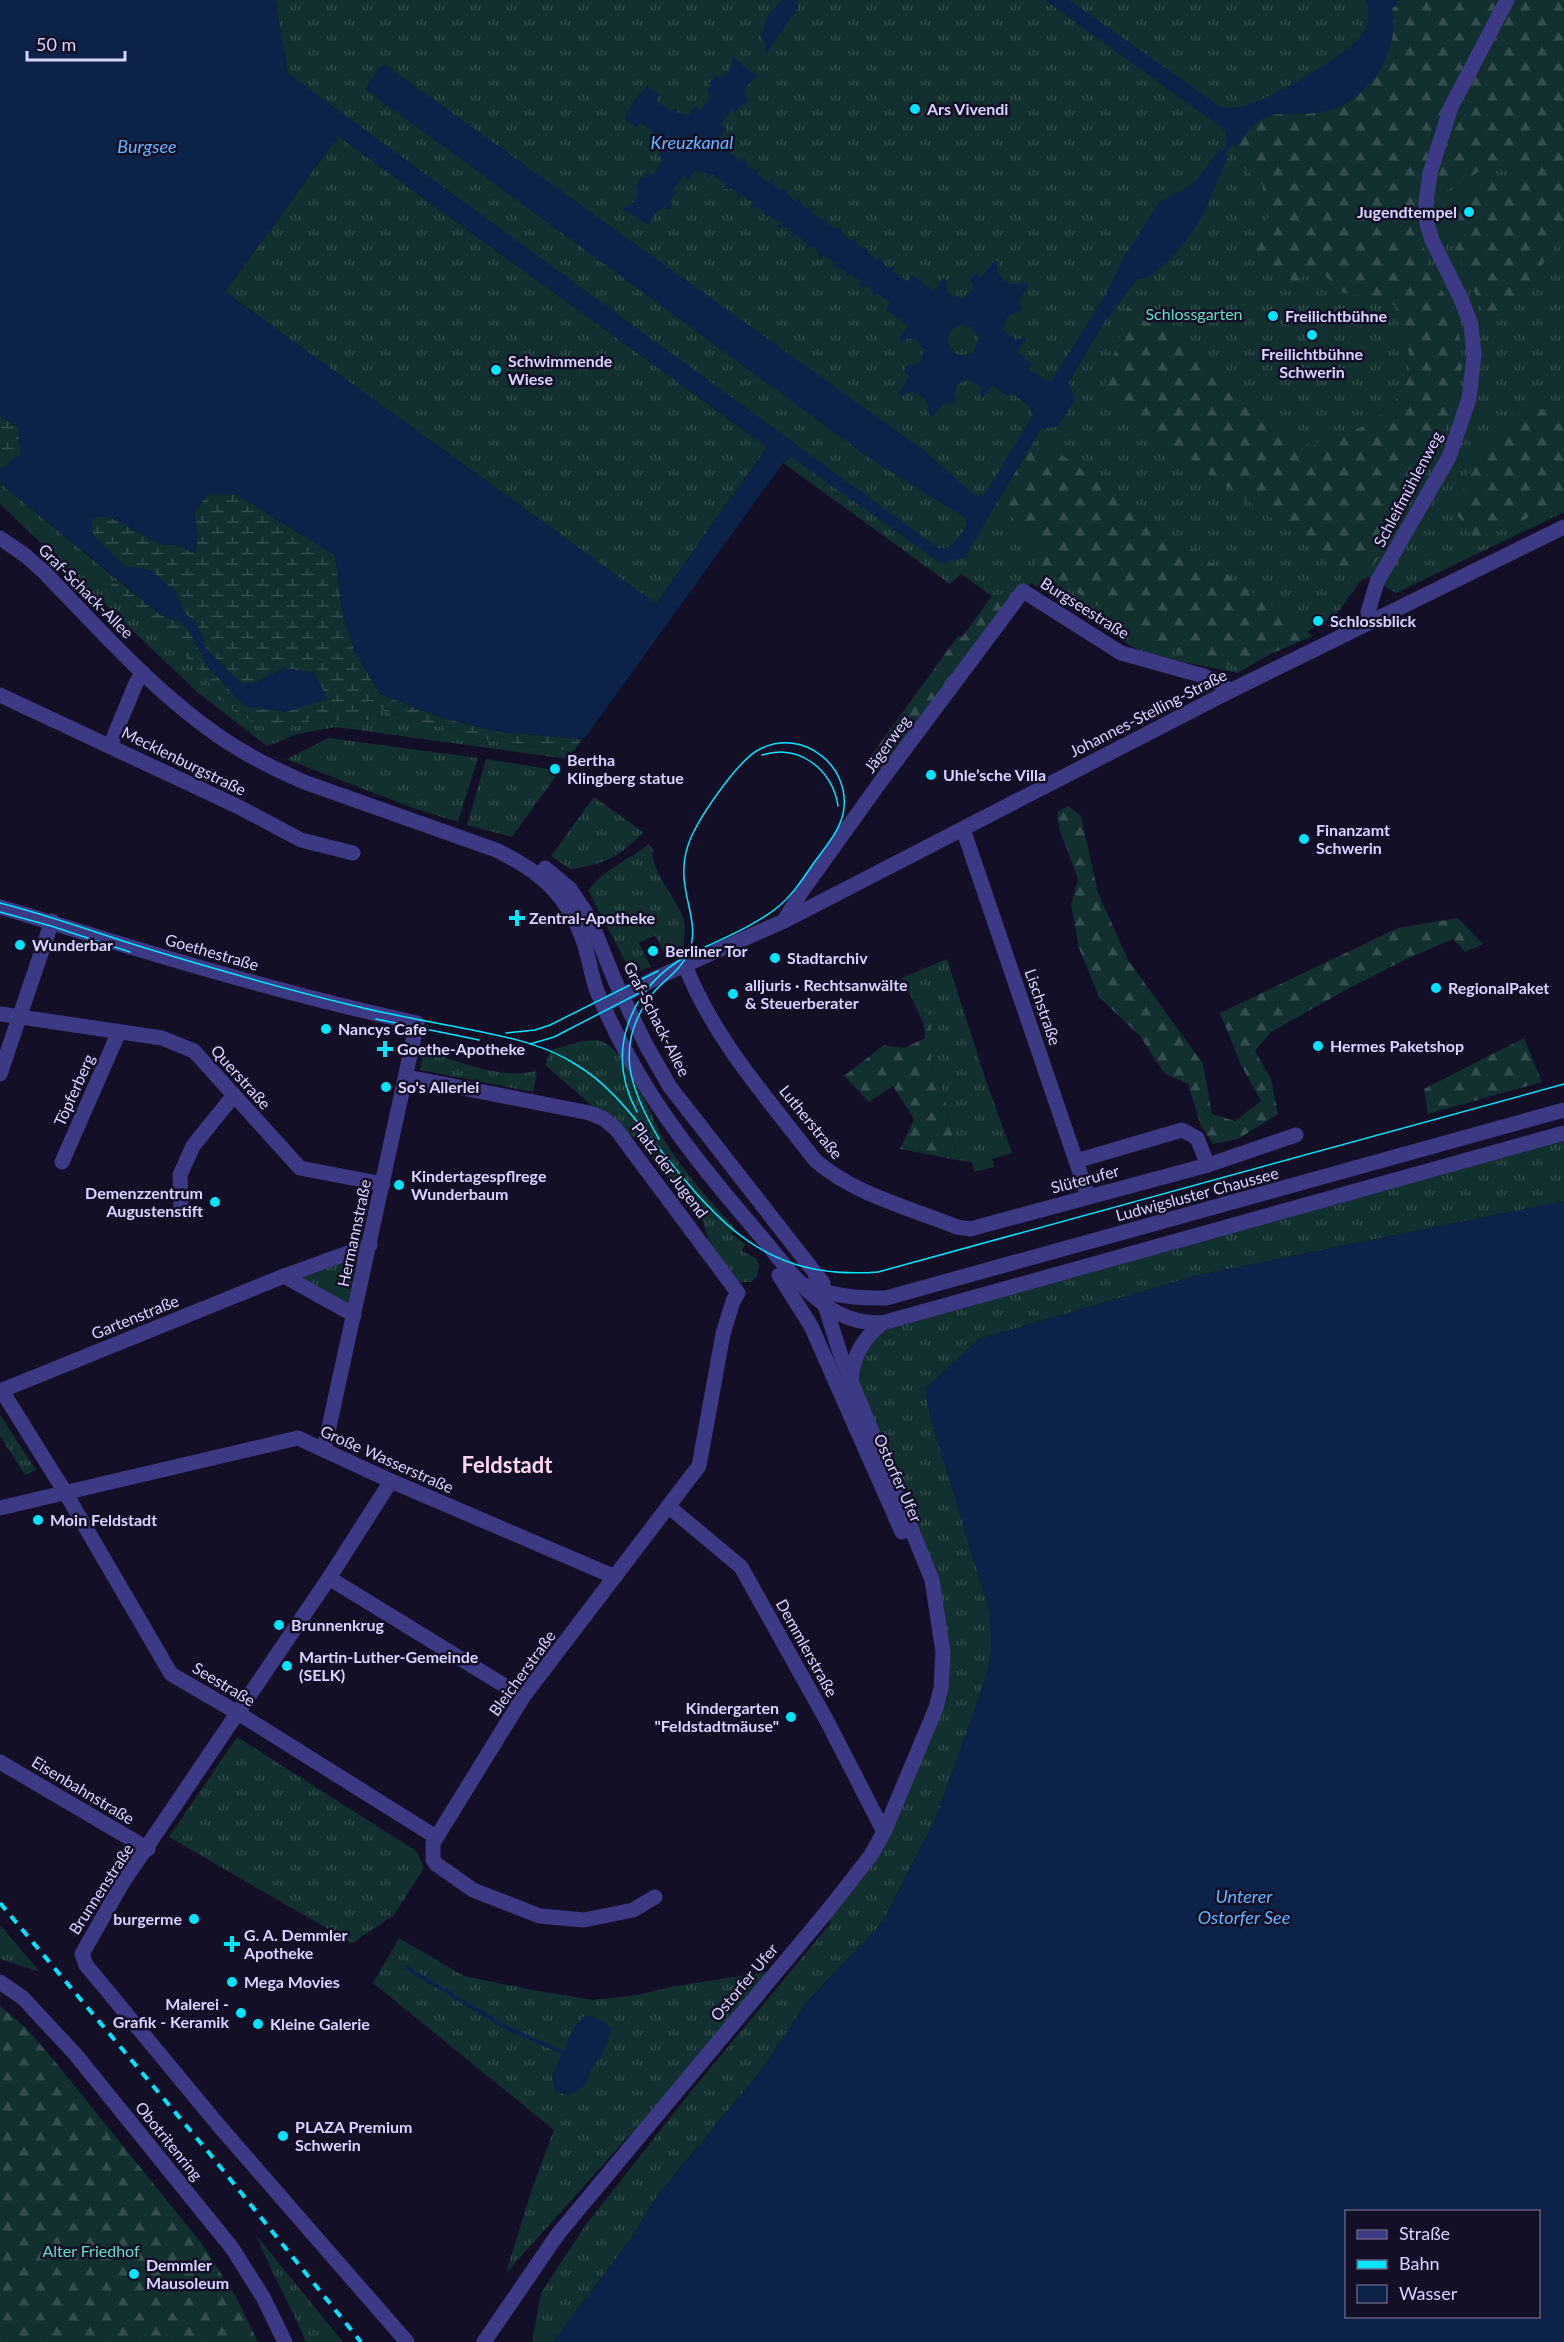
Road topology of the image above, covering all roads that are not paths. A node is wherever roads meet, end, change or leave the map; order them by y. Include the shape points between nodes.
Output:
1 (1507, 0) edge
2 (1564, 526) edge
3 (0, 538) edge
4 (1023, 591) joint
5 (1370, 622) junction
6 (143, 673) junction
7 (1228, 692) junction
8 (0, 694) edge
9 (110, 746) junction
10 (963, 829) junction
11 (470, 839) junction
12 (353, 854) dead end
13 (0, 907) edge
14 (52, 921) junction
15 (784, 921) junction
16 (685, 965) junction
17 (622, 995) junction
18 (604, 1005) junction
19 (0, 1014) edge
20 (21, 1017) junction
21 (417, 1023) joint
22 (119, 1032) junction
23 (0, 1074) edge
24 (407, 1077) junction
25 (234, 1095) junction
26 (1564, 1110) edge
27 (1564, 1133) edge
28 (1296, 1135) dead end
29 (1076, 1161) junction
30 (62, 1162) dead end
31 (1208, 1165) junction
32 (383, 1184) junction
33 (1088, 1196) junction
34 (181, 1206) dead end
35 (748, 1221) junction
36 (970, 1229) joint
37 (370, 1245) junction
38 (284, 1276) junction
39 (780, 1276) junction
40 (816, 1290) junction
41 (738, 1293) joint
42 (886, 1298) junction
43 (803, 1310) joint
44 (354, 1315) junction
45 (849, 1318) junction
46 (882, 1323) junction
47 (833, 1331) junction
48 (828, 1365) junction
49 (851, 1383) junction
50 (1, 1391) edge
51 (324, 1450) junction
52 (391, 1481) junction
53 (65, 1492) junction
54 (668, 1506) junction
55 (0, 1508) edge
56 (615, 1577) junction
57 (329, 1578) junction
58 (935, 1605) junction
59 (523, 1697) junction
60 (238, 1713) junction
61 (0, 1762) edge
62 (884, 1832) junction
63 (436, 1837) junction
64 (148, 1849) junction
65 (655, 1897) dead end
66 (0, 1982) edge
67 (285, 2342) edge
68 (407, 2342) edge
69 (484, 2342) edge

1 - 5 street, Schleifmühlenweg via 1451,107 1426,203 1432,240 1471,326 1474,355 1469,399 1449,457 1377,582 1368,612
2 - 5 street, Johannes-Stelling-Straße
3 - 6 street, Graf-Schack-Allee via 44,572
4 - 7 street, Burgseestraße via 1121,653 1204,676
4 - 15 street, Jägerweg via 881,781
5 - 7 street, Johannes-Stelling-Straße
6 - 9 street
6 - 11 street, Graf-Schack-Allee via 226,741 274,768 345,797
7 - 10 street, Johannes-Stelling-Straße
8 - 9 street, Mecklenburgstraße
9 - 12 street, Mecklenburgstraße via 302,840
10 - 15 street, Johannes-Stelling-Straße
10 - 29 street, Lischstraße
11 - 17 street, Graf-Schack-Allee via 523,855 570,889 590,920
11 - 18 street, Graf-Schack-Allee via 517,860 550,884 578,925
13 - 14 street, Goethestraße
14 - 20 street
14 - 21 street, Goethestraße via 305,997
15 - 16 street, Johannes-Stelling-Straße
16 - 17 street
16 - 36 street, Lutherstraße via 739,1061 815,1160 852,1185
17 - 18 street
17 - 40 street, Graf-Schack-Allee via 670,1087 776,1222
18 - 35 street, Graf-Schack-Allee via 653,1098
19 - 20 street, Querstraße
20 - 22 street, Querstraße
20 - 23 street
21 - 24 street, Hermannstraße
22 - 25 street, Querstraße via 162,1038 194,1051
22 - 30 street, Töpferberg
24 - 32 street, Hermannstraße
24 - 41 street, Platz der Jugend via 604,1119 616,1129
25 - 32 street, Querstraße via 300,1168
25 - 34 street via 193,1146 180,1175
26 - 42 street, Ludwigsluster Chaussee
27 - 46 street
28 - 31 street, Slüterufer
29 - 31 street, Slüterufer via 1182,1130 1197,1137
29 - 33 street, Lischstraße
31 - 33 street, Slüterufer
32 - 37 street, Hermannstraße
33 - 36 street, Slüterufer
35 - 39 street, Graf-Schack-Allee
35 - 40 street, Graf-Schack-Allee
37 - 38 street, Gartenstraße
37 - 44 street, Hermannstraße
38 - 44 street
38 - 50 street, Gartenstraße
39 - 40 street, Ludwigsluster Chaussee
39 - 43 street, Graf-Schack-Allee
39 - 47 street, Graf-Schack-Allee
40 - 42 street, Ludwigsluster Chaussee via 856,1299
40 - 45 street, Graf-Schack-Allee
40 - 47 street, Ostorfer Ufer
41 - 54 street, Bleicherstraße via 723,1334 699,1466
42 - 45 street
43 - 48 street, Ostorfer Ufer
44 - 51 street, Hermannstraße
45 - 46 street, Graf-Schack-Allee
45 - 47 street
46 - 49 street via 861,1344
47 - 48 street, Ostorfer Ufer
47 - 49 street, Ostorfer Ufer
48 - 58 street, Ostorfer Ufer
49 - 58 street, Ostorfer Ufer via 928,1570
50 - 53 street, Seestraße
51 - 52 street, Große Wasserstraße
51 - 53 street, Große Wasserstraße via 298,1438
52 - 56 street, Große Wasserstraße
52 - 57 street, Brunnenstraße
53 - 55 street, Große Wasserstraße
53 - 60 street, Seestraße via 171,1674
54 - 56 street, Bleicherstraße
54 - 62 street, Demmlerstraße via 741,1567
56 - 59 street, Bleicherstraße
57 - 59 street
57 - 60 street, Brunnenstraße
58 - 62 street, Ostorfer Ufer via 944,1652 941,1688
59 - 63 street, Bleicherstraße
60 - 63 street, Seestraße
60 - 64 street, Brunnenstraße
61 - 64 street, Eisenbahnstraße
62 - 69 street, Ostorfer Ufer via 871,1856 835,1902 558,2234
63 - 65 street via 432,1852 436,1864 473,1890 540,1916 584,1920 633,1910
64 - 68 street, Brunnenstraße via 123,1882 85,1947 82,1954 86,1965
66 - 67 street, Obotritenring via 23,1998 76,2055 225,2239 263,2297

